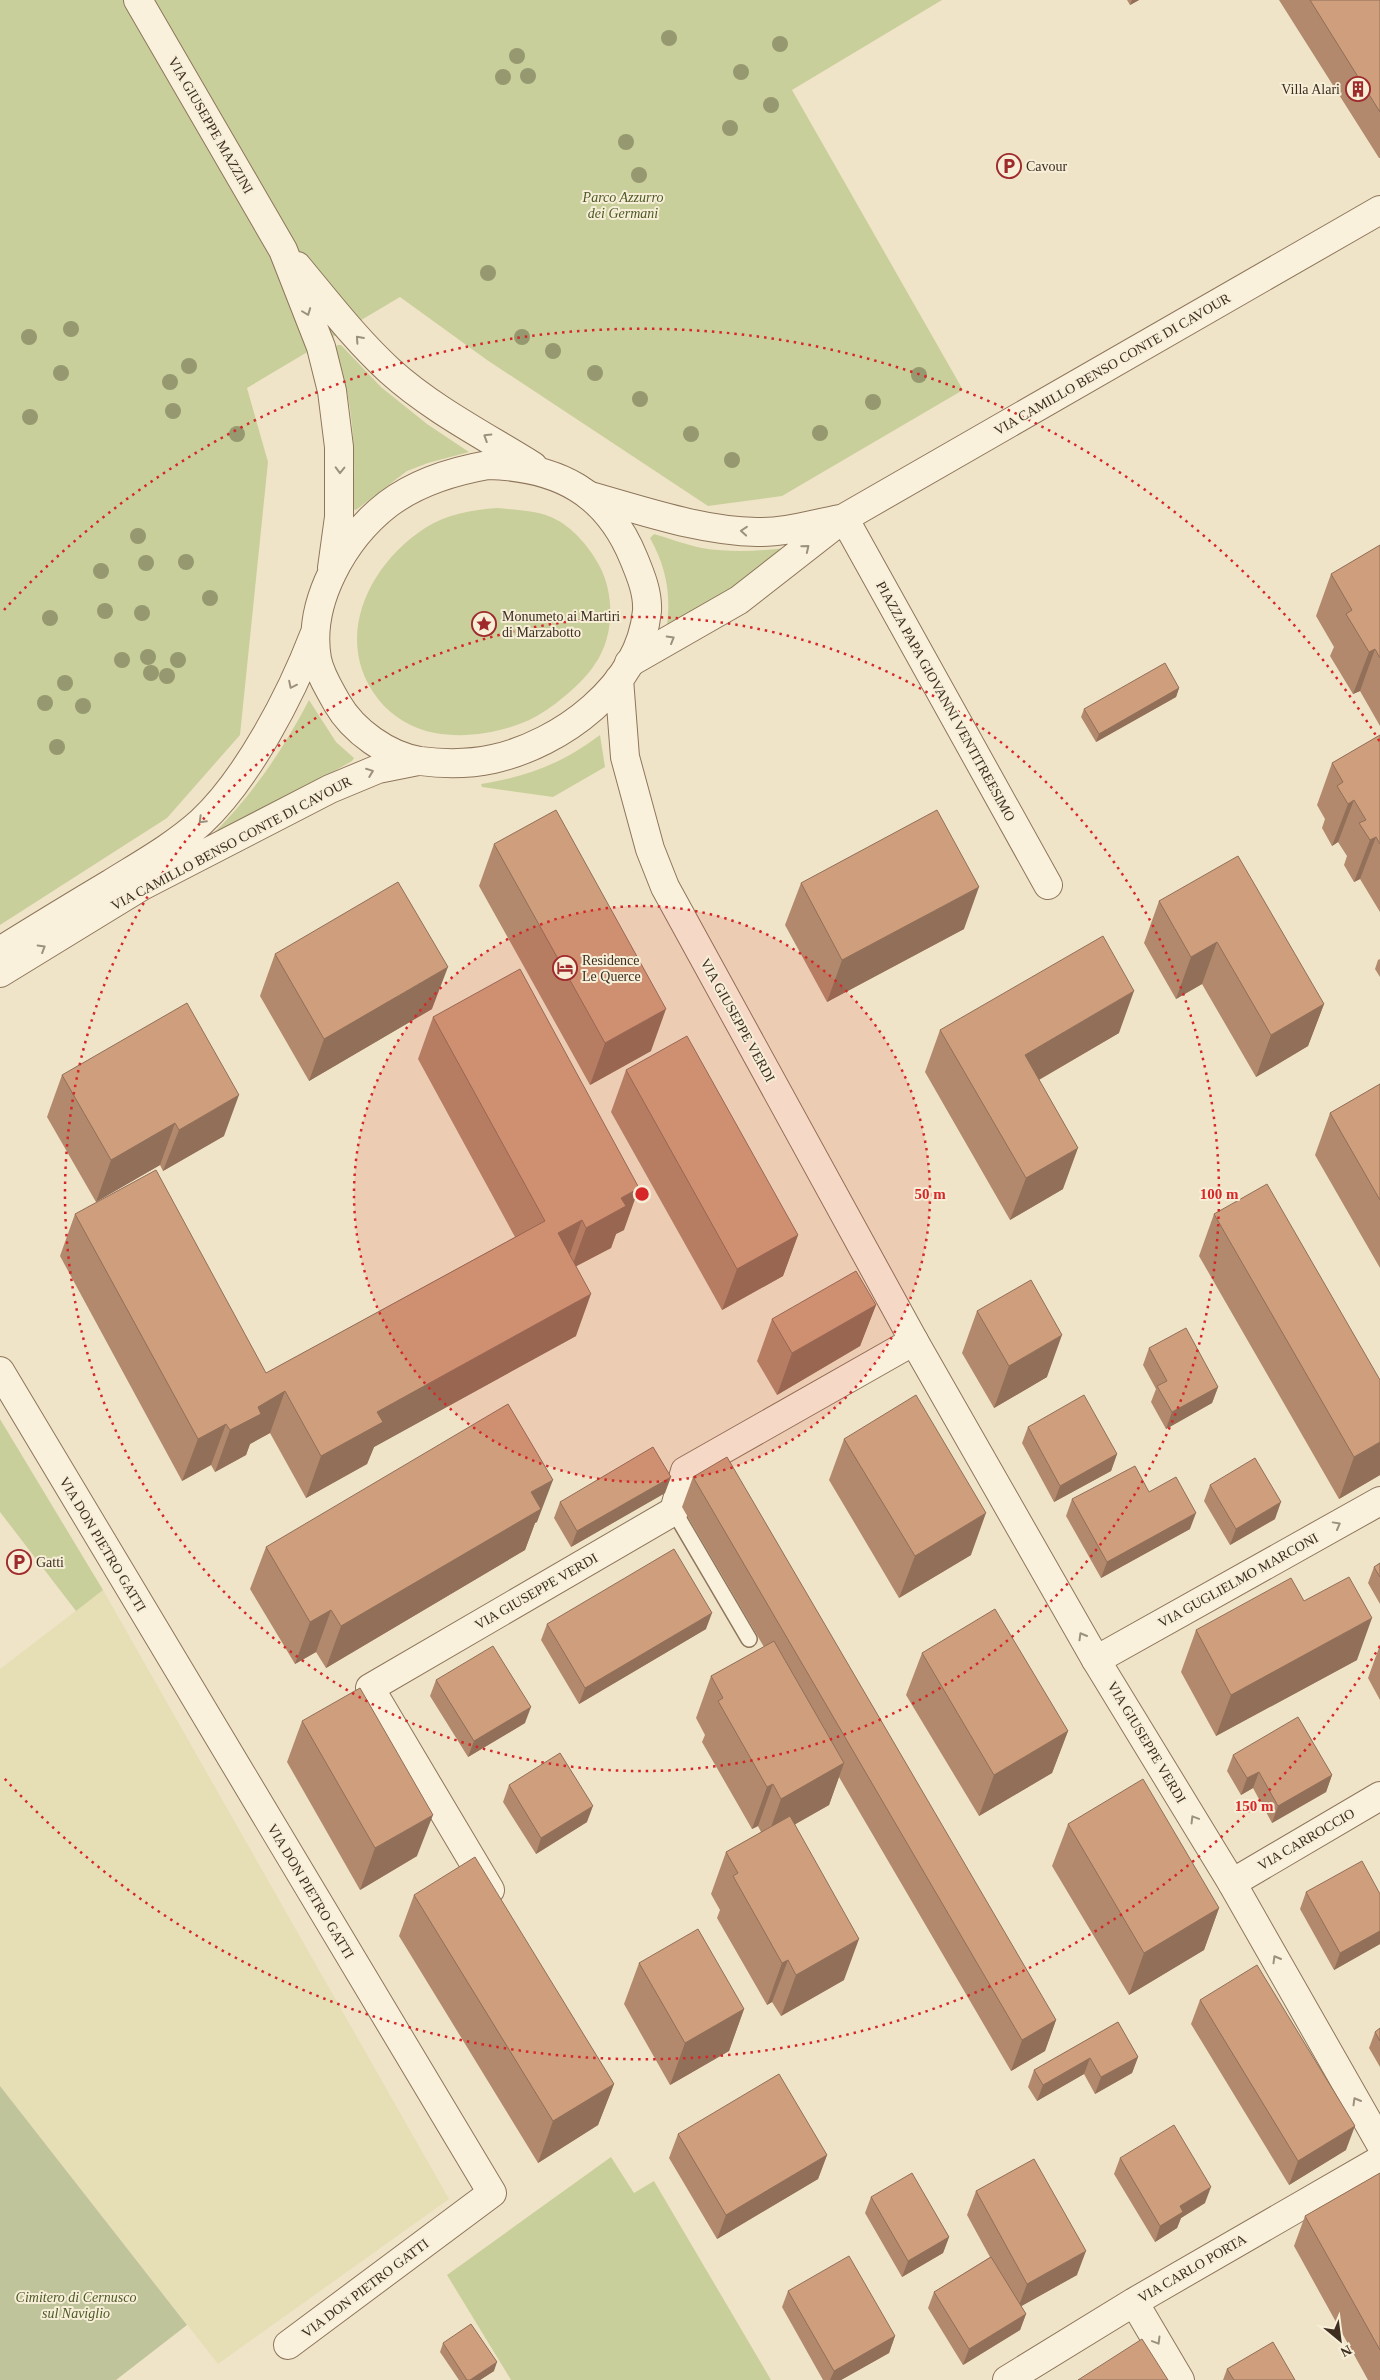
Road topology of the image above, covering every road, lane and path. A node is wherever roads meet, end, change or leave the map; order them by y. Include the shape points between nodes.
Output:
1 (138, 0) edge
2 (1380, 210) edge
3 (283, 250) junction
4 (544, 473) junction
5 (590, 496) junction
6 (844, 518) junction
7 (330, 578) junction
8 (318, 624) junction
9 (624, 671) junction
10 (418, 761) junction
11 (1048, 885) dead end
12 (0, 951) edge
13 (0, 973) edge
14 (914, 1341) junction
15 (0, 1371) edge
16 (1380, 1501) edge
17 (674, 1511) junction
18 (749, 1639) dead end
19 (1096, 1660) junction
20 (1380, 1796) edge
21 (1232, 1882) junction
22 (503, 1914) edge
23 (1380, 2143) edge
24 (1380, 2160) edge
25 (1134, 2302) junction
26 (288, 2345) dead end
27 (1007, 2380) edge
28 (1180, 2380) edge

1 - 3 street, VIA GIUSEPPE MAZZINI
2 - 6 street, VIA CAMILLO BENSO CONTE DI CAVOUR
4 -> 3 street, VIA GIUSEPPE MAZZINI via 425,398 392,373 352,332
3 -> 7 street, VIA GIUSEPPE MAZZINI via 321,348 337,419 339,517
4 - 5 street via 563,478
4 - 7 street via 488,465 430,481 390,503 375,516 347,549
6 -> 5 street, VIA CAMILLO BENSO CONTE DI CAVOUR via 780,530 739,531 712,528
5 - 9 street via 604,508 625,539 647,596 643,630
9 -> 6 street, VIA CAMILLO BENSO CONTE DI CAVOUR via 739,600
6 - 11 street, PIAZZA PAPA GIOVANNI VENTITREESIMO
7 - 8 street
8 - 10 street via 317,659 342,712 380,745
8 -> 12 street, VIA CAMILLO BENSO CONTE DI CAVOUR via 297,675 260,742 239,776 202,820 166,850
9 - 10 street via 578,721 538,742 493,759
9 - 14 street, VIA GIUSEPPE VERDI via 625,758 650,849 665,887
13 -> 10 street, VIA CAMILLO BENSO CONTE DI CAVOUR via 142,886 330,789 378,769
14 - 17 street via 685,1471
19 -> 14 street, VIA GIUSEPPE VERDI
15 - 26 street, VIA DON PIETRO GATTI via 492,2193
19 -> 16 street, VIA GUGLIELMO MARCONI
17 - 18 lane
17 - 22 street, VIA GIUSEPPE VERDI via 370,1688
21 -> 19 street, VIA GIUSEPPE VERDI
20 - 21 street, VIA CARROCCIO
23 -> 21 street, VIA GIUSEPPE VERDI
24 - 25 street, VIA CARLO PORTA
25 - 27 street, VIA CARLO PORTA
25 -> 28 street

